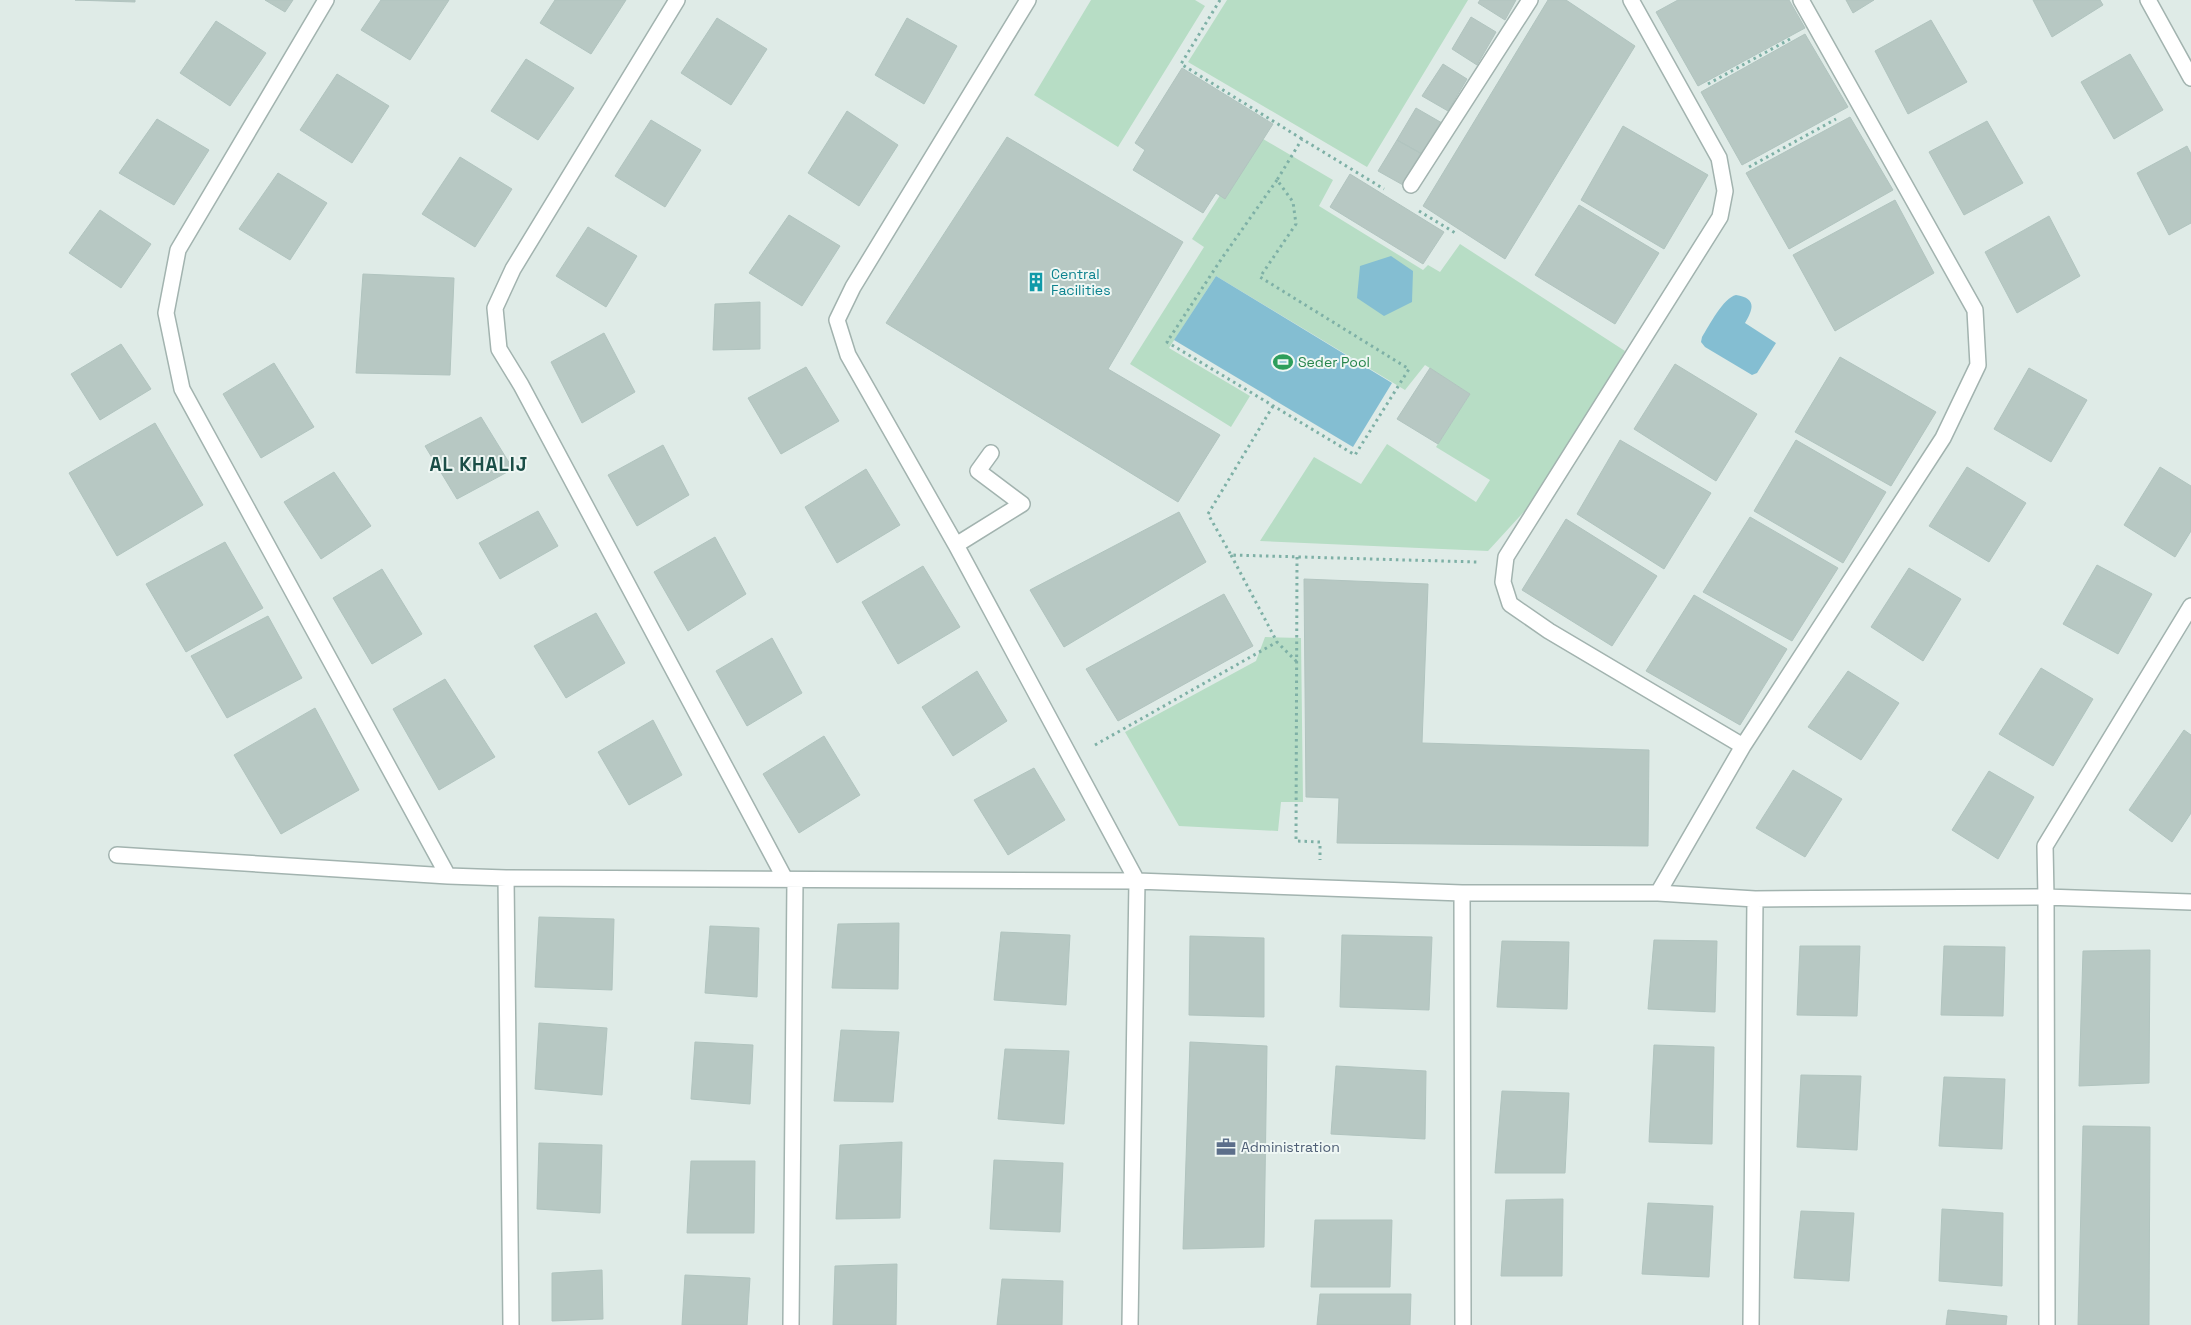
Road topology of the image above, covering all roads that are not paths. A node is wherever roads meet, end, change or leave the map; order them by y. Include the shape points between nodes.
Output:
1 (326, 0) edge
2 (677, 0) edge
3 (1028, 0) edge
4 (1530, 0) edge
5 (1632, 0) edge
6 (1801, 0) edge
7 (2148, 0) edge
8 (2191, 78) edge
9 (1411, 185) dead end
10 (991, 453) dead end
11 (956, 545) junction
12 (2191, 606) edge
13 (1743, 746) junction
14 (117, 855) dead end
15 (448, 876) junction
16 (506, 878) junction
17 (790, 880) junction
18 (1137, 881) junction
19 (1462, 893) junction
20 (1658, 893) junction
21 (2046, 897) junction
22 (1755, 899) junction
23 (2191, 902) edge
24 (511, 1325) edge
25 (791, 1325) edge
26 (1130, 1325) edge
27 (1463, 1325) edge
28 (1751, 1325) edge
29 (2047, 1325) edge

1 - 15 street via 178,250 166,313 182,388
2 - 17 street via 513,269 495,308 499,349
3 - 11 street via 853,287 837,320 848,355
4 - 9 street
5 - 13 street via 1719,158 1725,191 1720,217 1506,557 1503,582 1510,604 1549,631
6 - 13 street via 1974,310 1978,365 1943,438
7 - 8 street
10 - 11 street via 978,471 1022,504
11 - 18 street
12 - 21 street via 2045,846
13 - 20 street
14 - 15 street
15 - 16 street
16 - 17 street
16 - 24 street
17 - 18 street
17 - 25 street
18 - 19 street
18 - 26 street
19 - 20 street
19 - 27 street
20 - 22 street
21 - 22 street
21 - 23 street
21 - 29 street
22 - 28 street

